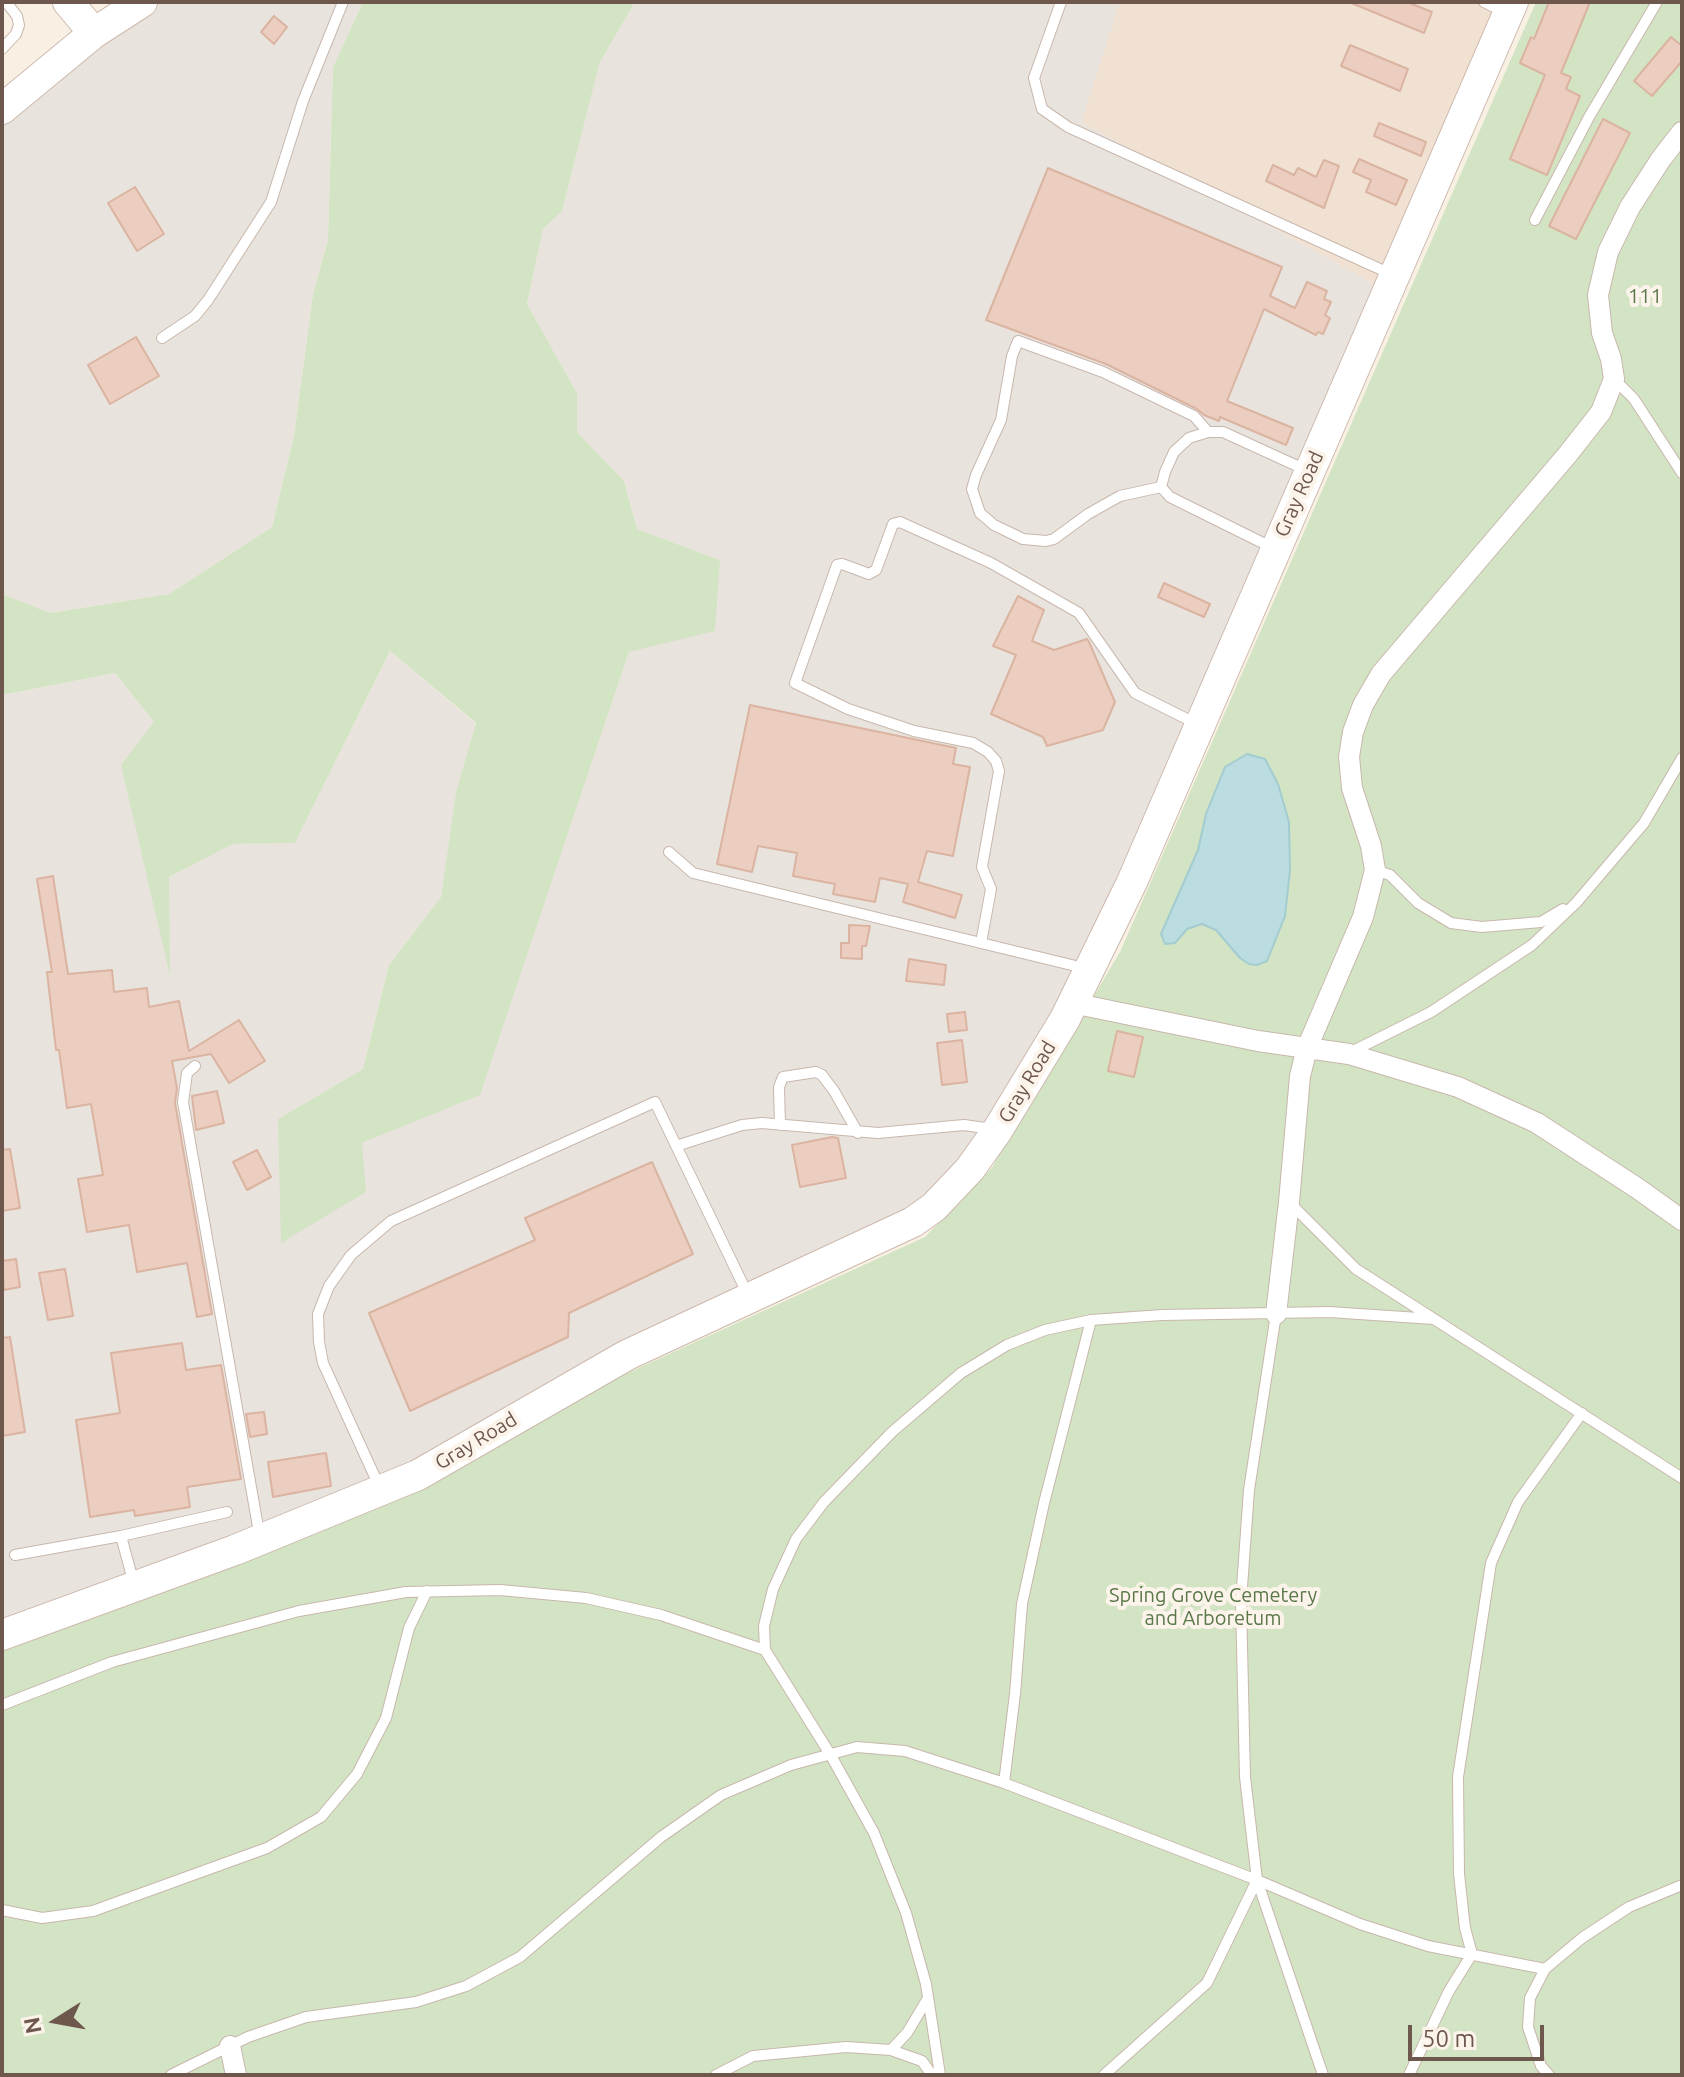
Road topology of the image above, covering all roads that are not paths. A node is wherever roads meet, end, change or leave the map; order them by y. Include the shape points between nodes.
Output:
1 (6, 2) edge
2 (68, 2) edge
3 (142, 2) edge
4 (343, 2) edge
5 (1061, 2) edge
6 (1657, 2) edge
7 (1502, 6) edge
8 (94, 33) junction
9 (2, 49) edge
10 (2, 109) edge
11 (1682, 132) edge
12 (1535, 220) dead end
13 (1394, 275) junction
14 (162, 338) dead end
15 (1614, 379) junction
16 (1208, 432) junction
17 (1308, 471) junction
18 (1682, 473) edge
19 (1161, 487) junction
20 (1275, 549) junction
21 (1199, 725) junction
22 (1682, 758) edge
23 (669, 852) dead end
24 (1375, 870) junction
25 (1576, 903) junction
26 (981, 943) junction
27 (1091, 969) junction
28 (1072, 1003) junction
29 (1307, 1048) junction
30 (1349, 1054) junction
31 (195, 1066) dead end
32 (780, 1125) junction
33 (997, 1131) junction
34 (858, 1133) junction
35 (676, 1146) junction
36 (1289, 1202) junction
37 (1682, 1220) edge
38 (749, 1297) junction
39 (1276, 1314) junction
40 (1434, 1319) junction
41 (1091, 1320) junction
42 (1582, 1413) junction
43 (1682, 1478) edge
44 (382, 1491) junction
45 (227, 1512) dead end
46 (121, 1536) junction
47 (260, 1540) junction
48 (15, 1555) dead end
49 (134, 1586) junction
50 (427, 1591) junction
51 (2, 1635) edge
52 (765, 1650) junction
53 (2, 1705) edge
54 (830, 1754) junction
55 (1004, 1783) junction
56 (1257, 1880) junction
57 (1682, 1885) edge
58 (2, 1910) edge
59 (1472, 1954) junction
60 (1545, 1969) junction
61 (928, 1998) junction
62 (230, 2046) junction
63 (891, 2050) junction
64 (171, 2075) edge
65 (236, 2075) edge
66 (716, 2075) edge
67 (932, 2075) edge
68 (940, 2075) edge
69 (1104, 2075) edge
70 (1323, 2075) edge
71 (1409, 2075) edge
72 (1549, 2075) edge

1 - 9 lane via 19,25
2 - 8 street
3 - 8 street
4 - 14 lane via 265,213 195,316
5 - 13 lane via 1034,78 1042,109 1068,127
6 - 12 lane
7 - 13 street, Gray Road
8 - 10 street
11 - 15 street via 1630,207 1608,252 1598,295
13 - 17 street, Gray Road
15 - 18 lane via 1634,399
15 - 24 street via 1601,412 1381,674 1363,705 1349,757 1352,788
16 - 17 lane via 1223,432
16 - 19 lane via 1189,438 1174,452
16 - 19 lane via 1194,416 1103,372 1018,341 1001,420 972,489 980,513 1023,539 1046,541 1120,496
17 - 20 street, Gray Road
19 - 20 lane via 1170,497
20 - 21 street, Gray Road
21 - 26 lane via 1135,693 1079,613 991,563 900,522 893,524 876,570 869,574 837,565 795,683 848,709 973,743 996,761 999,771 982,867 991,889
21 - 27 street, Gray Road
22 - 25 lane via 1644,823
23 - 26 lane via 693,873
24 - 25 lane via 1390,875 1418,903 1451,923 1482,927 1541,922
24 - 29 street via 1363,917
25 - 30 lane via 1532,945 1431,1012
26 - 27 lane
27 - 28 street, Gray Road
28 - 29 street
28 - 33 street, Gray Road
29 - 30 street
29 - 36 street
30 - 37 street via 1458,1087 1537,1123
31 - 47 lane via 187,1073 183,1102
32 - 34 lane
32 - 34 lane via 783,1077 816,1072 834,1091
32 - 35 lane via 742,1125
33 - 34 lane via 964,1125
33 - 38 street, Gray Road via 970,1169 913,1222
35 - 38 lane
35 - 44 lane via 655,1102 391,1221 351,1255 323,1300 319,1342 323,1363
36 - 39 street
36 - 40 lane via 1356,1269
38 - 44 street, Gray Road via 627,1355
39 - 40 lane
39 - 41 lane
39 - 56 lane via 1249,1490 1241,1601 1245,1777
40 - 42 lane
41 - 52 lane via 1007,1345 961,1373 892,1432 796,1539 773,1589 764,1626
41 - 55 lane via 1022,1604
42 - 43 lane
42 - 59 lane via 1518,1502 1491,1563 1458,1777 1459,1874
44 - 47 street, Gray Road
45 - 46 lane
46 - 48 lane
46 - 49 lane
47 - 49 street, Gray Road
49 - 51 street, Gray Road
50 - 52 lane via 500,1590 586,1598 661,1615
50 - 53 lane via 285,1615 112,1662
50 - 58 lane via 409,1628 386,1718 357,1774 321,1817 267,1848 93,1911 42,1918
52 - 54 lane
54 - 55 lane via 857,1747 905,1751
54 - 61 lane via 885,1860 906,1913
54 - 62 lane via 721,1795 661,1837 520,1957 466,1986 416,2002 306,2017
55 - 56 lane
56 - 59 lane via 1360,1924
56 - 69 lane via 1207,1983
56 - 70 lane
57 - 60 lane via 1629,1907
59 - 60 lane
59 - 71 lane
60 - 72 lane via 1530,1998 1528,2027
61 - 63 lane
61 - 68 lane
62 - 64 lane
62 - 65 street
63 - 66 lane via 846,2047 753,2056
63 - 67 lane via 922,2061

